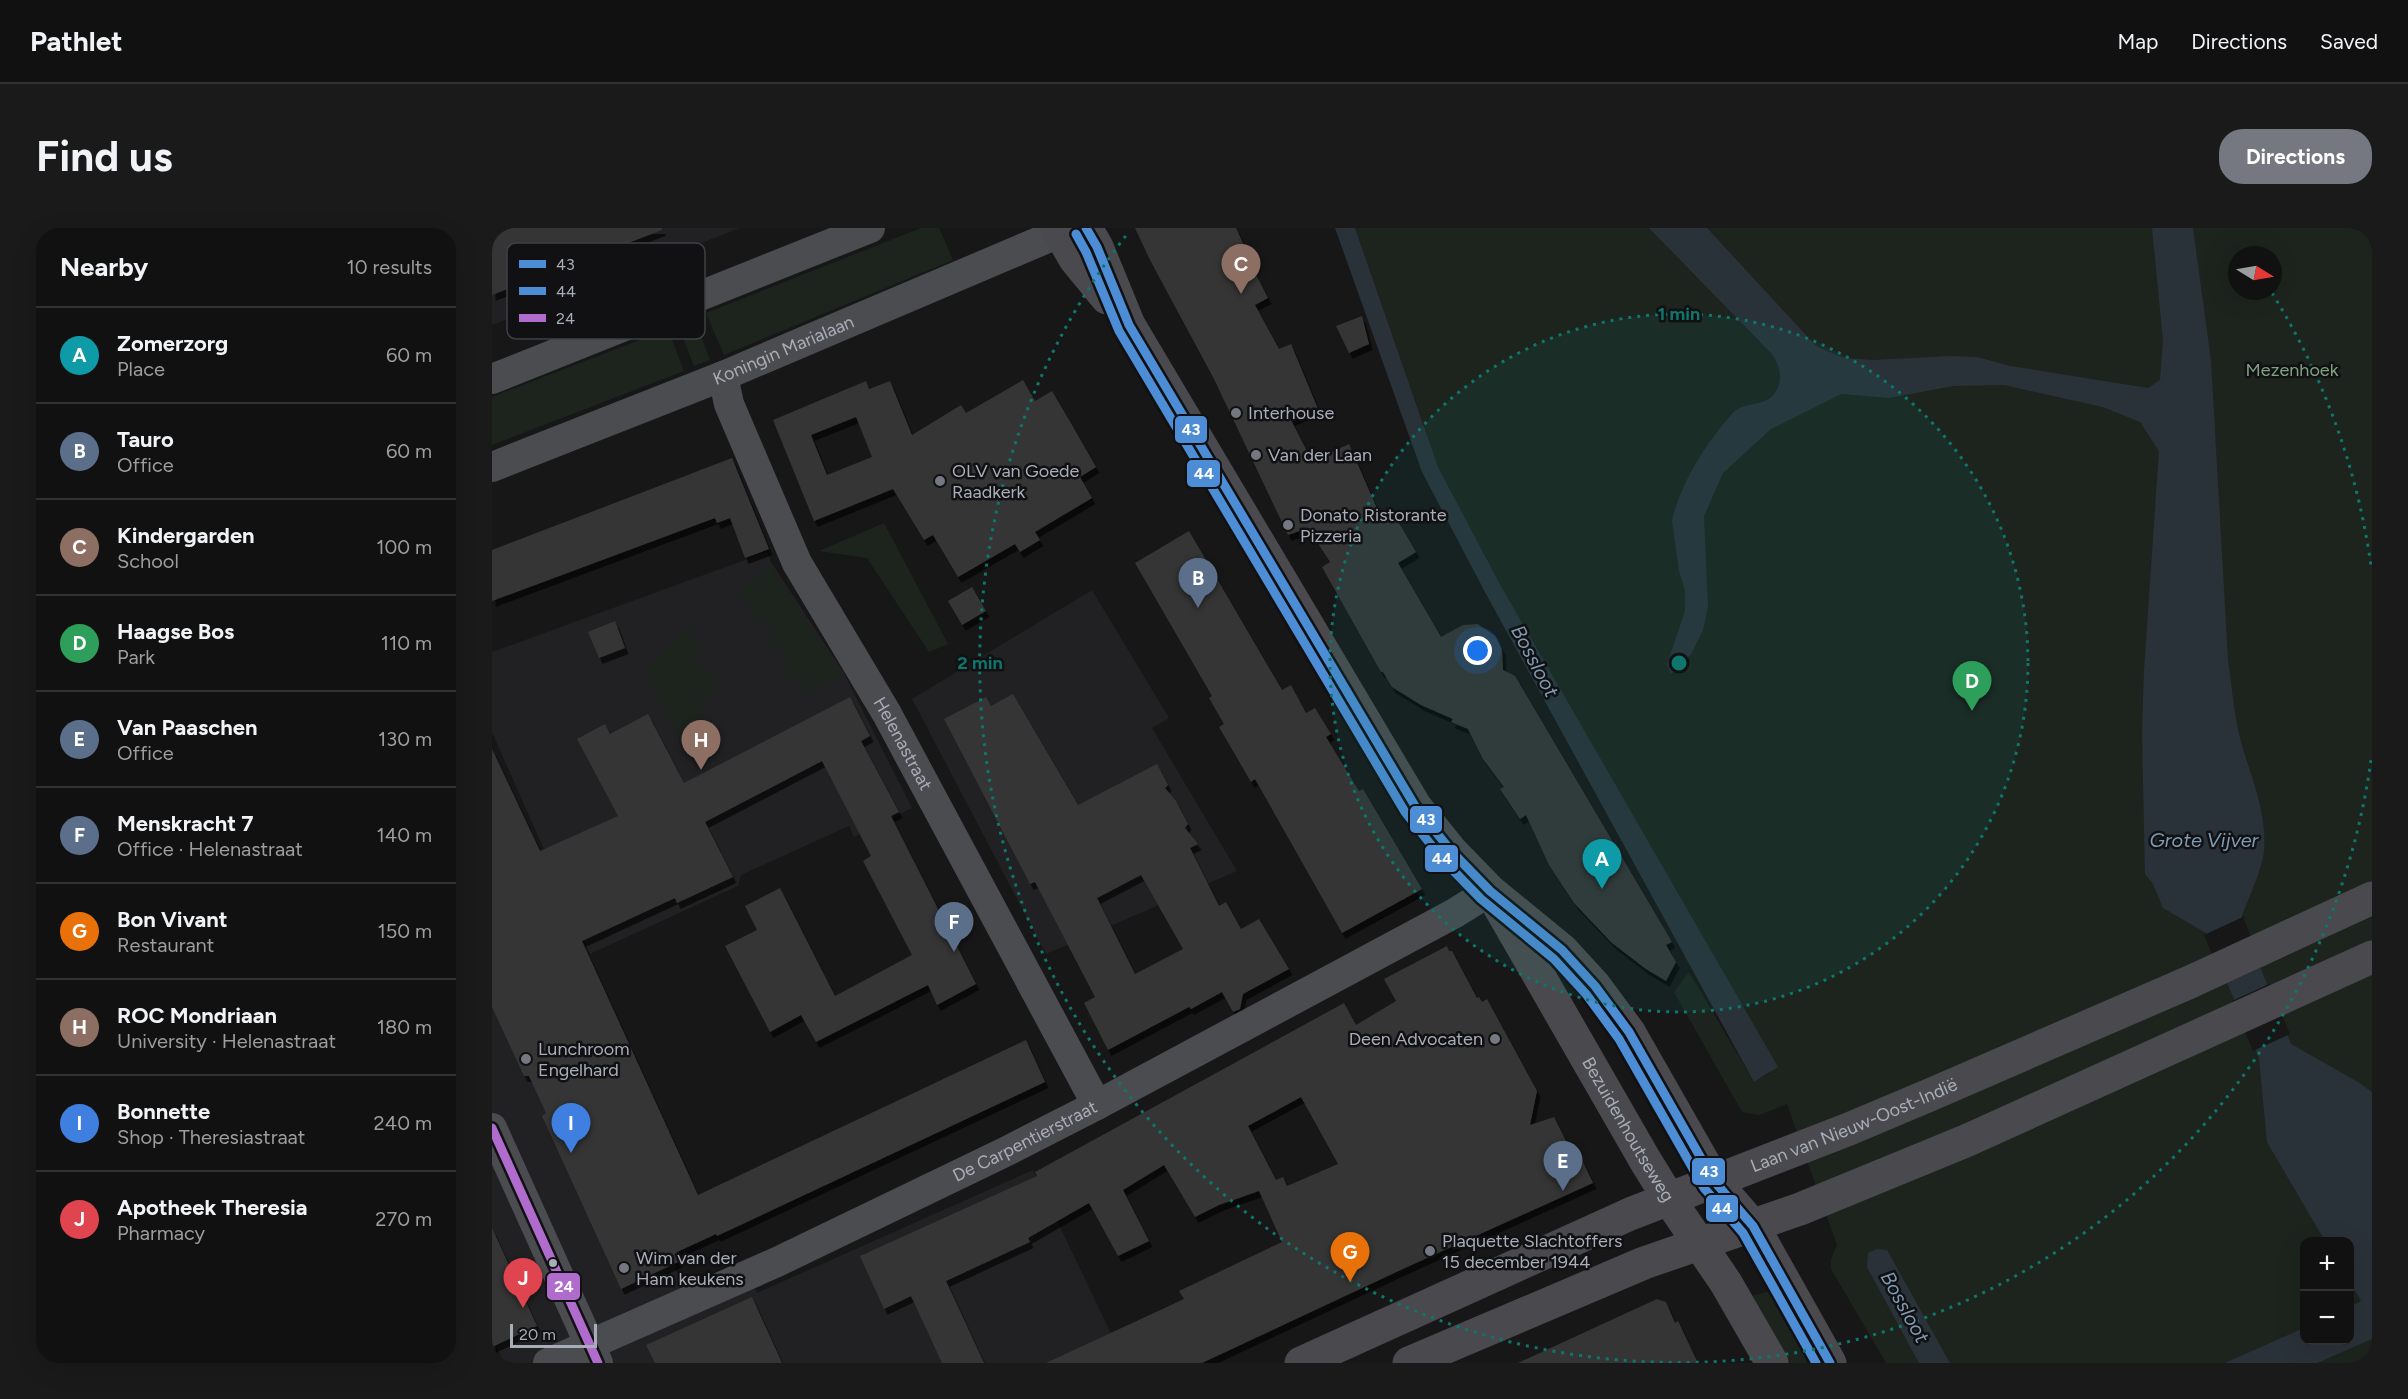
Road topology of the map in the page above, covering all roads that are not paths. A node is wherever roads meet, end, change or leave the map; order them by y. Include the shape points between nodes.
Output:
1 (870, 228) edge
2 (1069, 229) edge
3 (705, 295) edge
4 (595, 339) edge
5 (723, 376) junction
6 (492, 379) edge
7 (492, 467) edge
8 (1490, 891) junction
9 (2372, 898) edge
10 (2372, 957) edge
11 (1097, 1105) junction
12 (492, 1128) edge
13 (1714, 1181) junction
14 (1669, 1199) junction
15 (1753, 1226) junction
16 (1699, 1244) junction
17 (593, 1353) edge
18 (548, 1363) edge
19 (1302, 1363) edge
20 (1409, 1363) edge
21 (1772, 1363) edge
22 (1830, 1363) edge

1 - 3 street
2 - 5 street, Koningin Marialaan
2 - 8 main road, Bezuidenhoutseweg via 1097,247 1130,325 1415,806
4 - 6 street
5 - 7 street, Koningin Marialaan
5 - 11 street, Helenastraat via 729,404 796,563 887,714
8 - 11 street, De Carpentierstraat
8 - 13 main road, Bezuidenhoutseweg via 1562,950 1595,986 1629,1032
8 - 14 main road, Bezuidenhoutseweg
9 - 13 main road, Laan van Nieuw-Oost-Indië via 1890,1112
10 - 15 main road via 1968,1140
11 - 17 street, De Carpentierstraat
12 - 17 street
13 - 14 main road, Laan van Nieuw-Oost-Indië
13 - 15 main road, Bezuidenhoutseweg
14 - 16 main road, Bezuidenhoutseweg
14 - 19 main road, Laan van Nieuw-Oost-Indië
15 - 16 main road
15 - 22 main road, Bezuidenhoutseweg
16 - 20 main road via 1644,1263
16 - 21 main road, Bezuidenhoutseweg
17 - 18 street, De Carpentierstraat

